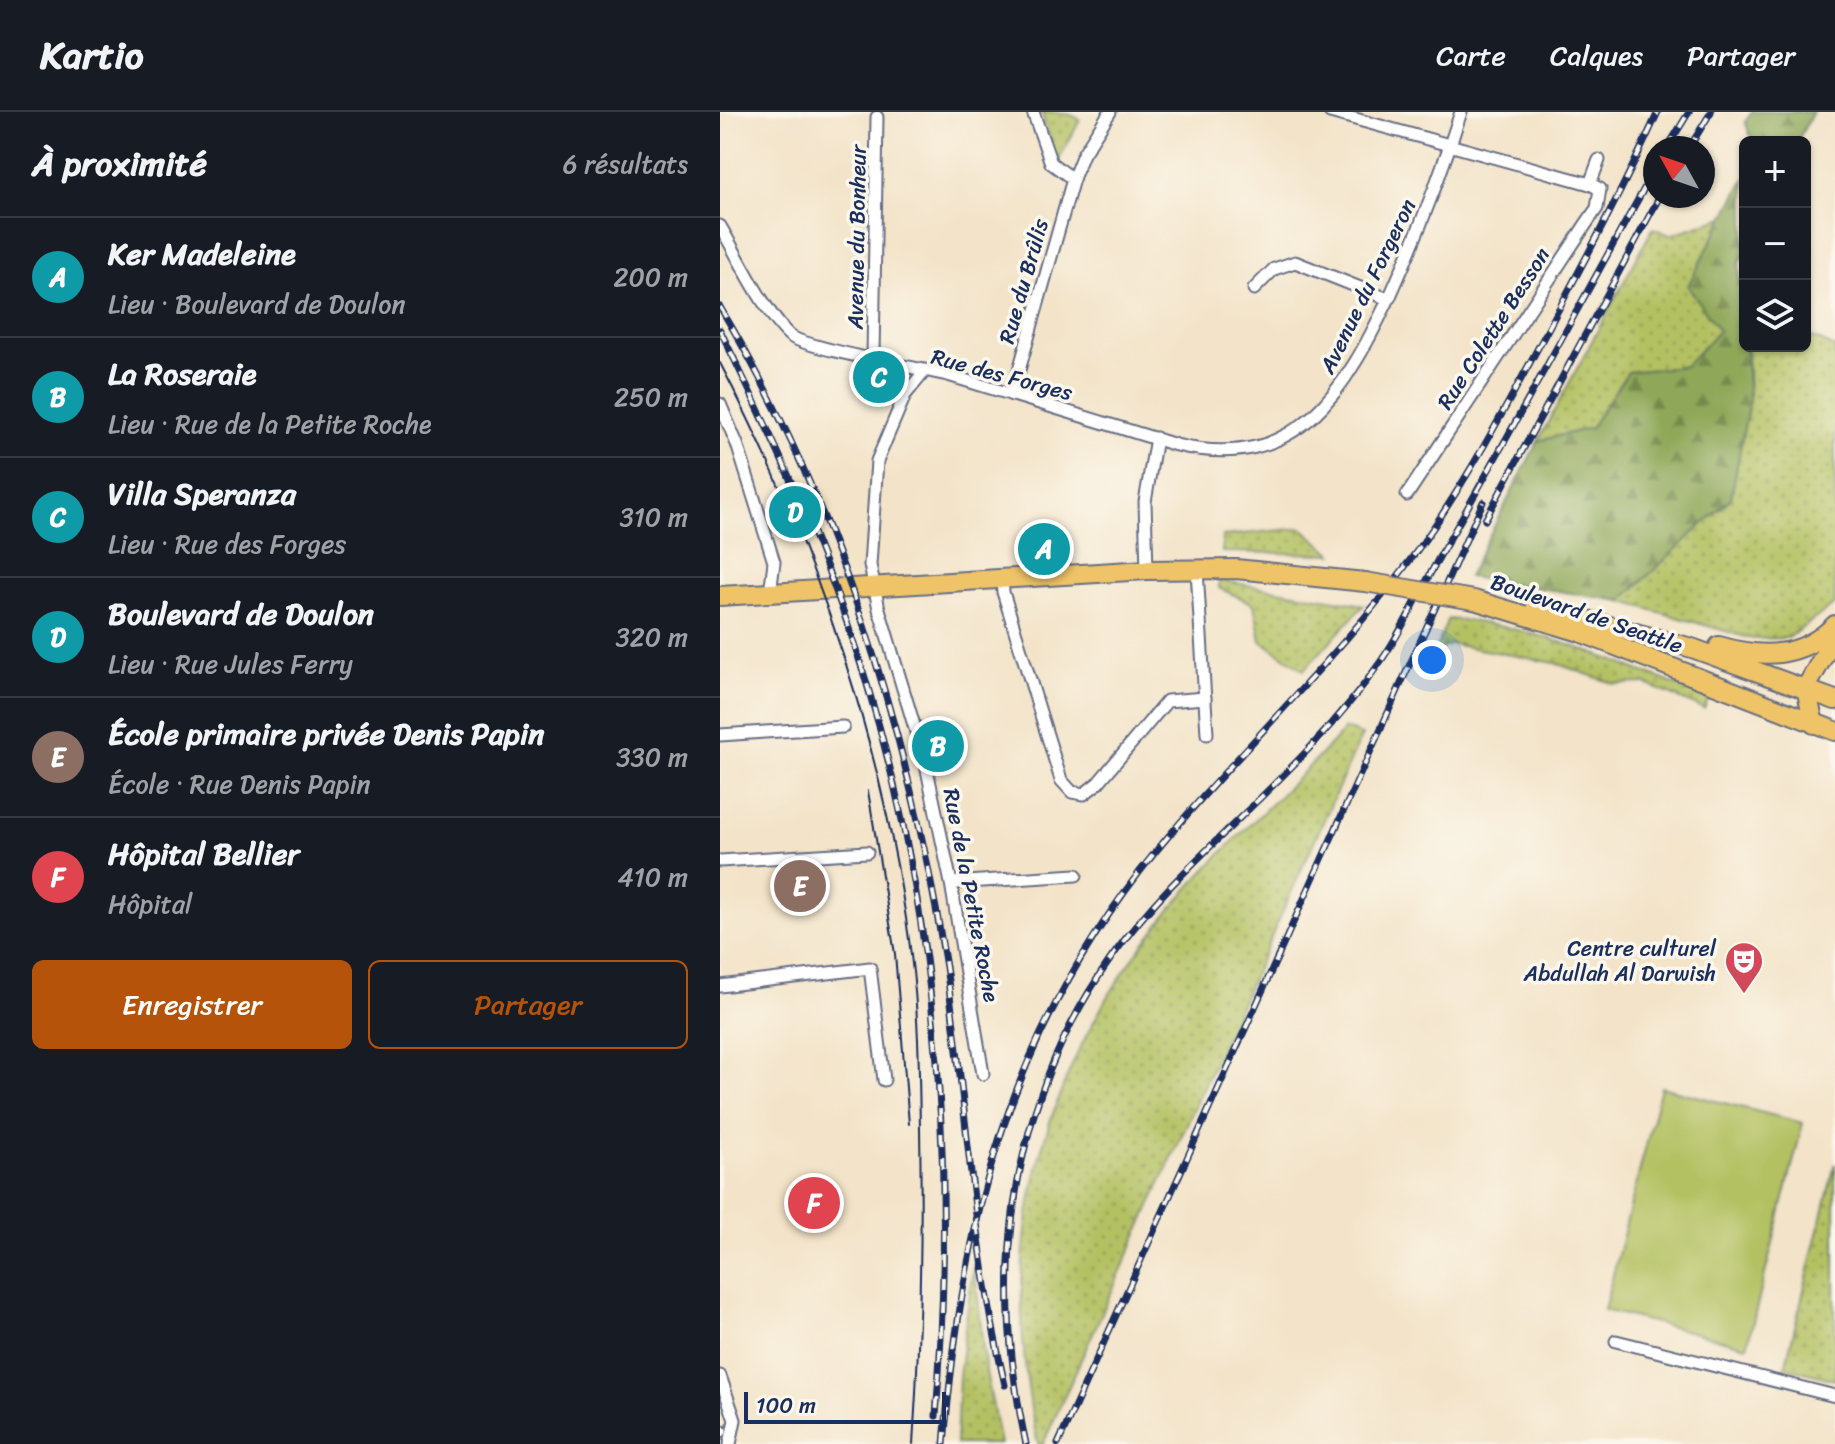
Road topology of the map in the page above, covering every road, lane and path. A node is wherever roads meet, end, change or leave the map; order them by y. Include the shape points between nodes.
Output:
1 (1033, 112) edge
2 (1110, 112) edge
3 (1330, 112) edge
4 (1461, 112) edge
5 (877, 117) dead end
6 (1451, 144) junction
7 (1599, 160) dead end
8 (1073, 179) junction
9 (1590, 184) junction
10 (720, 226) edge
11 (1254, 289) dead end
12 (1388, 299) junction
13 (873, 357) junction
14 (924, 372) junction
15 (1012, 395) junction
16 (720, 404) edge
17 (1156, 438) junction
18 (1407, 495) dead end
19 (1147, 570) junction
20 (1197, 570) junction
21 (1002, 579) junction
22 (874, 587) junction
23 (770, 593) junction
24 (720, 596) edge
25 (1474, 600) junction
26 (1586, 618) junction
27 (1835, 625) edge
28 (1835, 635) edge
29 (1756, 670) junction
30 (1728, 688) junction
31 (1806, 688) junction
32 (1205, 698) junction
33 (1835, 700) edge
34 (1814, 724) junction
35 (843, 727) dead end
36 (1835, 731) edge
37 (1207, 734) dead end
38 (720, 735) edge
39 (867, 852) dead end
40 (720, 861) edge
41 (1076, 875) dead end
42 (951, 883) junction
43 (720, 986) edge
44 (983, 1074) dead end
45 (884, 1080) dead end
46 (1616, 1341) dead end
47 (720, 1376) edge
48 (1835, 1396) edge
49 (731, 1441) edge

1 - 8 street via 1051,163
2 - 8 street, Rue du Brûlis
3 - 6 street
4 - 6 street, Avenue du Forgeron
5 - 13 street, Avenue du Bonheur
6 - 9 street
6 - 12 street, Avenue du Forgeron
7 - 9 street
8 - 15 street, Rue du Brûlis
9 - 18 street, Rue Colette Besson via 1600,189 1597,208
10 - 13 street, Rue des Forges via 791,338
11 - 12 street via 1274,269 1295,262
12 - 17 street, Avenue du Forgeron via 1345,382 1294,429 1257,446 1225,451
13 - 14 street, Rue des Forges
14 - 15 street, Rue des Forges
14 - 22 street, Rue de la Petite Roche via 905,395 877,461 870,557
15 - 17 street, Rue des Forges
16 - 23 street via 774,562
17 - 19 street via 1145,502
19 - 20 main road
19 - 21 main road
20 - 25 main road, bridge via 1365,582
20 - 32 street
21 - 22 main road
21 - 32 street via 1061,780 1072,792 1084,794 1098,783 1167,701
22 - 23 main road
22 - 42 street, Rue de la Petite Roche via 926,765
23 - 24 main road
25 - 26 main road, Boulevard de Seattle via 1510,601
25 - 30 main road, Boulevard de Seattle via 1580,632
26 - 27 main road via 1625,618 1738,651 1777,655 1807,646
26 - 29 main road, Boulevard de Seattle
28 - 31 main road
29 - 30 main road
29 - 31 main road, Boulevard de Seattle
30 - 34 main road, Boulevard de Seattle
31 - 33 main road, Boulevard de Seattle
31 - 34 main road
32 - 37 street
34 - 36 main road, Boulevard de Seattle
35 - 38 street
39 - 40 street
41 - 42 street
42 - 44 street, Rue de la Petite Roche
43 - 45 street via 870,968
46 - 48 street
47 - 49 street via 735,1420

